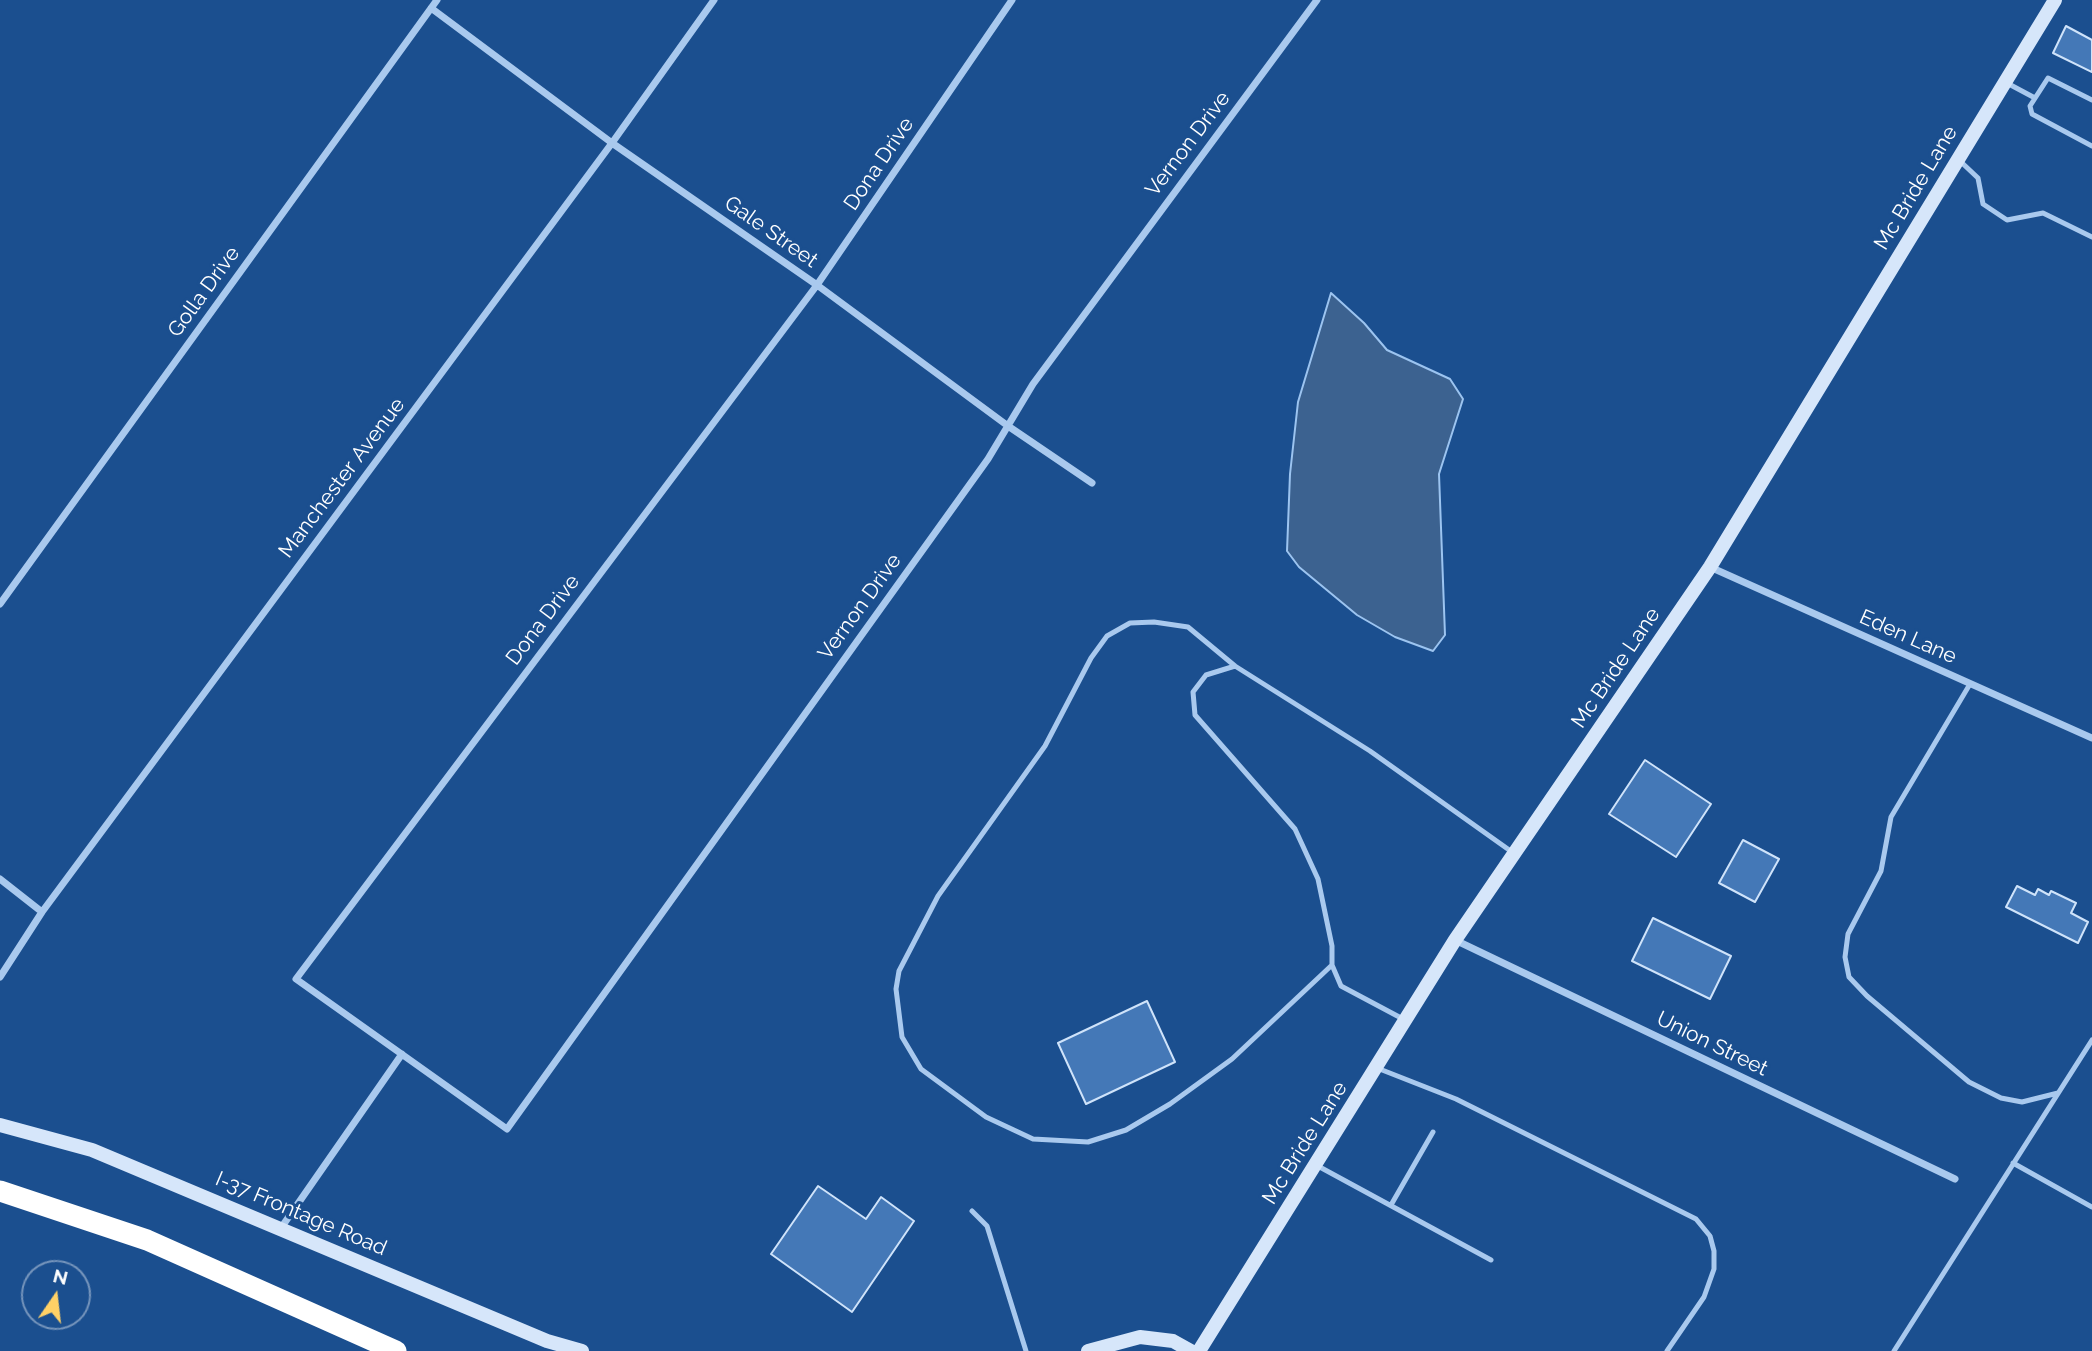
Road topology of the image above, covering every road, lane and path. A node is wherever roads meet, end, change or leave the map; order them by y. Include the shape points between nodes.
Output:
1 (437, 0) edge
2 (714, 0) edge
3 (1012, 0) edge
4 (1317, 0) edge
5 (2055, 0) edge
6 (431, 8) junction
7 (2005, 82) junction
8 (2035, 98) junction
9 (2092, 100) edge
10 (612, 143) junction
11 (2092, 146) edge
12 (1958, 159) junction
13 (2092, 237) edge
14 (817, 285) junction
15 (1008, 426) junction
16 (1091, 484) dead end
17 (1710, 568) junction
18 (0, 604) edge
19 (1235, 666) junction
20 (1970, 684) junction
21 (2092, 738) edge
22 (1514, 853) junction
23 (0, 879) edge
24 (43, 912) junction
25 (1455, 940) junction
26 (1332, 965) junction
27 (0, 977) edge
28 (1406, 1021) junction
29 (2092, 1040) edge
30 (402, 1055) junction
31 (1377, 1068) junction
32 (2058, 1093) junction
33 (0, 1125) edge
34 (1433, 1132) dead end
35 (2013, 1163) junction
36 (1316, 1165) junction
37 (1955, 1179) dead end
38 (0, 1191) edge
39 (1391, 1205) junction
40 (2092, 1207) edge
41 (972, 1211) dead end
42 (281, 1228) junction
43 (1491, 1260) dead end
44 (1097, 1350) edge
45 (396, 1351) edge
46 (582, 1351) edge
47 (1026, 1351) edge
48 (1191, 1351) edge
49 (1199, 1351) edge
50 (1667, 1351) edge
51 (1894, 1351) edge

1 - 6 street, Golla Drive
2 - 10 street, Manchester Avenue
3 - 14 street, Dona Drive
4 - 15 street, Vernon Drive via 1033,384
5 - 7 street, Mc Bride Lane
6 - 10 street, Gale Street
6 - 18 street, Golla Drive
7 - 8 lane
7 - 12 street, Mc Bride Lane
8 - 9 lane via 2048,78
8 - 11 lane via 2032,114
10 - 14 street, Gale Street
10 - 24 street, Manchester Avenue
12 - 13 lane via 1978,178 1983,204 2007,220 2043,213
12 - 17 street, Mc Bride Lane
14 - 15 street, Gale Street
14 - 30 street, Dona Drive via 296,979
15 - 16 street, Gale Street
15 - 30 street, Vernon Drive via 507,1129
17 - 20 street, Eden Lane
17 - 22 street, Mc Bride Lane
19 - 22 lane via 1370,751
19 - 26 lane via 1206,675 1193,692 1195,715 1295,829 1318,879
19 - 26 lane via 1188,627 1130,623 1107,636 1045,746 938,896 912,946 896,989 902,1037 921,1069 986,1117 1033,1139 1088,1142 1126,1130 1233,1059
20 - 21 street, Eden Lane
20 - 32 lane via 1891,817 1881,871 1848,934 1844,957 1849,977 1867,996 1969,1082 2001,1098 2022,1102
22 - 25 street, Mc Bride Lane
23 - 24 street
24 - 27 street, Manchester Avenue
25 - 28 street, Mc Bride Lane
25 - 37 street, Union Street
26 - 28 lane via 1340,986
28 - 31 street, Mc Bride Lane
29 - 32 lane
30 - 42 street
31 - 36 street, Mc Bride Lane
31 - 50 lane via 1456,1099 1696,1219 1710,1236 1714,1269 1704,1297
32 - 35 lane
33 - 42 street, I-37 Frontage Road via 92,1150
34 - 39 lane
35 - 40 lane
35 - 51 lane
36 - 39 lane
36 - 49 street, Mc Bride Lane
38 - 45 highway via 147,1240
39 - 43 lane
41 - 47 lane via 987,1226
42 - 46 street, I-37 Frontage Road via 547,1341
44 - 48 street via 1149,1337 1173,1341

